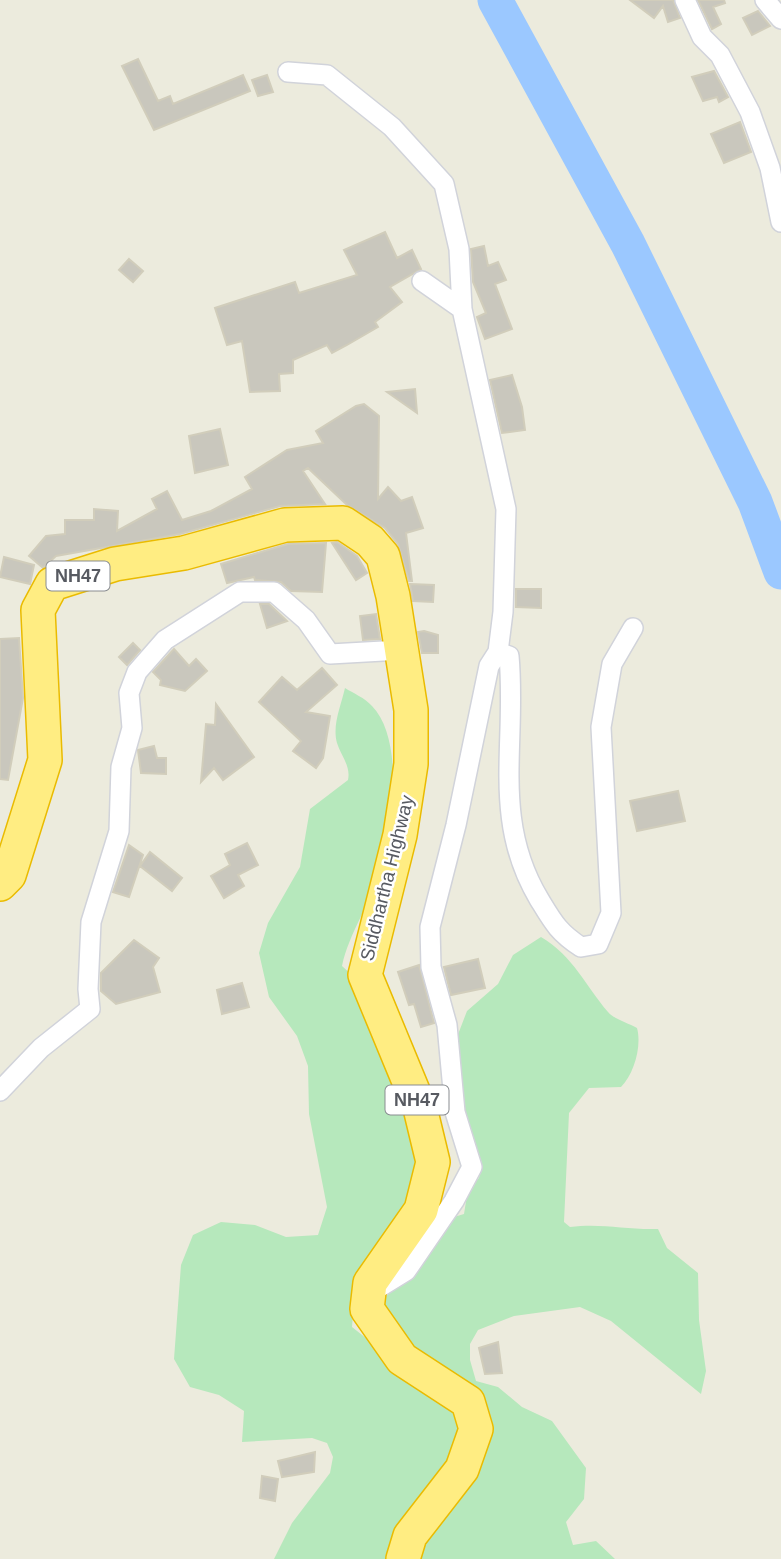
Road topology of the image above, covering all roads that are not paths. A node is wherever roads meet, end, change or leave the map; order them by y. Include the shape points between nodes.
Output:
1 (685, 0) edge
2 (765, 0) edge
3 (781, 19) edge
4 (288, 72) dead end
5 (781, 222) edge
6 (422, 281) dead end
7 (462, 309) junction
8 (633, 628) dead end
9 (401, 650) junction
10 (498, 652) junction
11 (0, 884) edge
12 (0, 1091) edge
13 (369, 1294) junction
14 (403, 1559) edge

1 - 5 street via 702,37 720,55 750,112
2 - 3 street
4 - 7 street via 327,75 392,127 444,184 459,249
6 - 7 street
7 - 10 street via 506,509
8 - 10 street via 612,664 601,727 611,913 598,944 581,947 559,933 528,881 510,829 509,656
9 - 11 highway, Siddhartha Highway / NH47 via 383,556 343,523 285,525 184,553 115,564 52,584 38,610 45,760 9,875
9 - 12 street via 330,654 306,620 274,592 240,592 165,640 137,672 129,693 132,728 121,767 119,831 91,922 90,1009 41,1048
9 - 13 highway, Siddhartha Highway / NH47 via 411,710 410,786 365,975 420,1108 433,1162 421,1210 370,1283
10 - 13 street via 489,666 430,927 431,967 447,1025 452,1093 472,1167 405,1271
13 - 14 highway via 367,1309 402,1359 468,1402 476,1429 462,1469 410,1536

